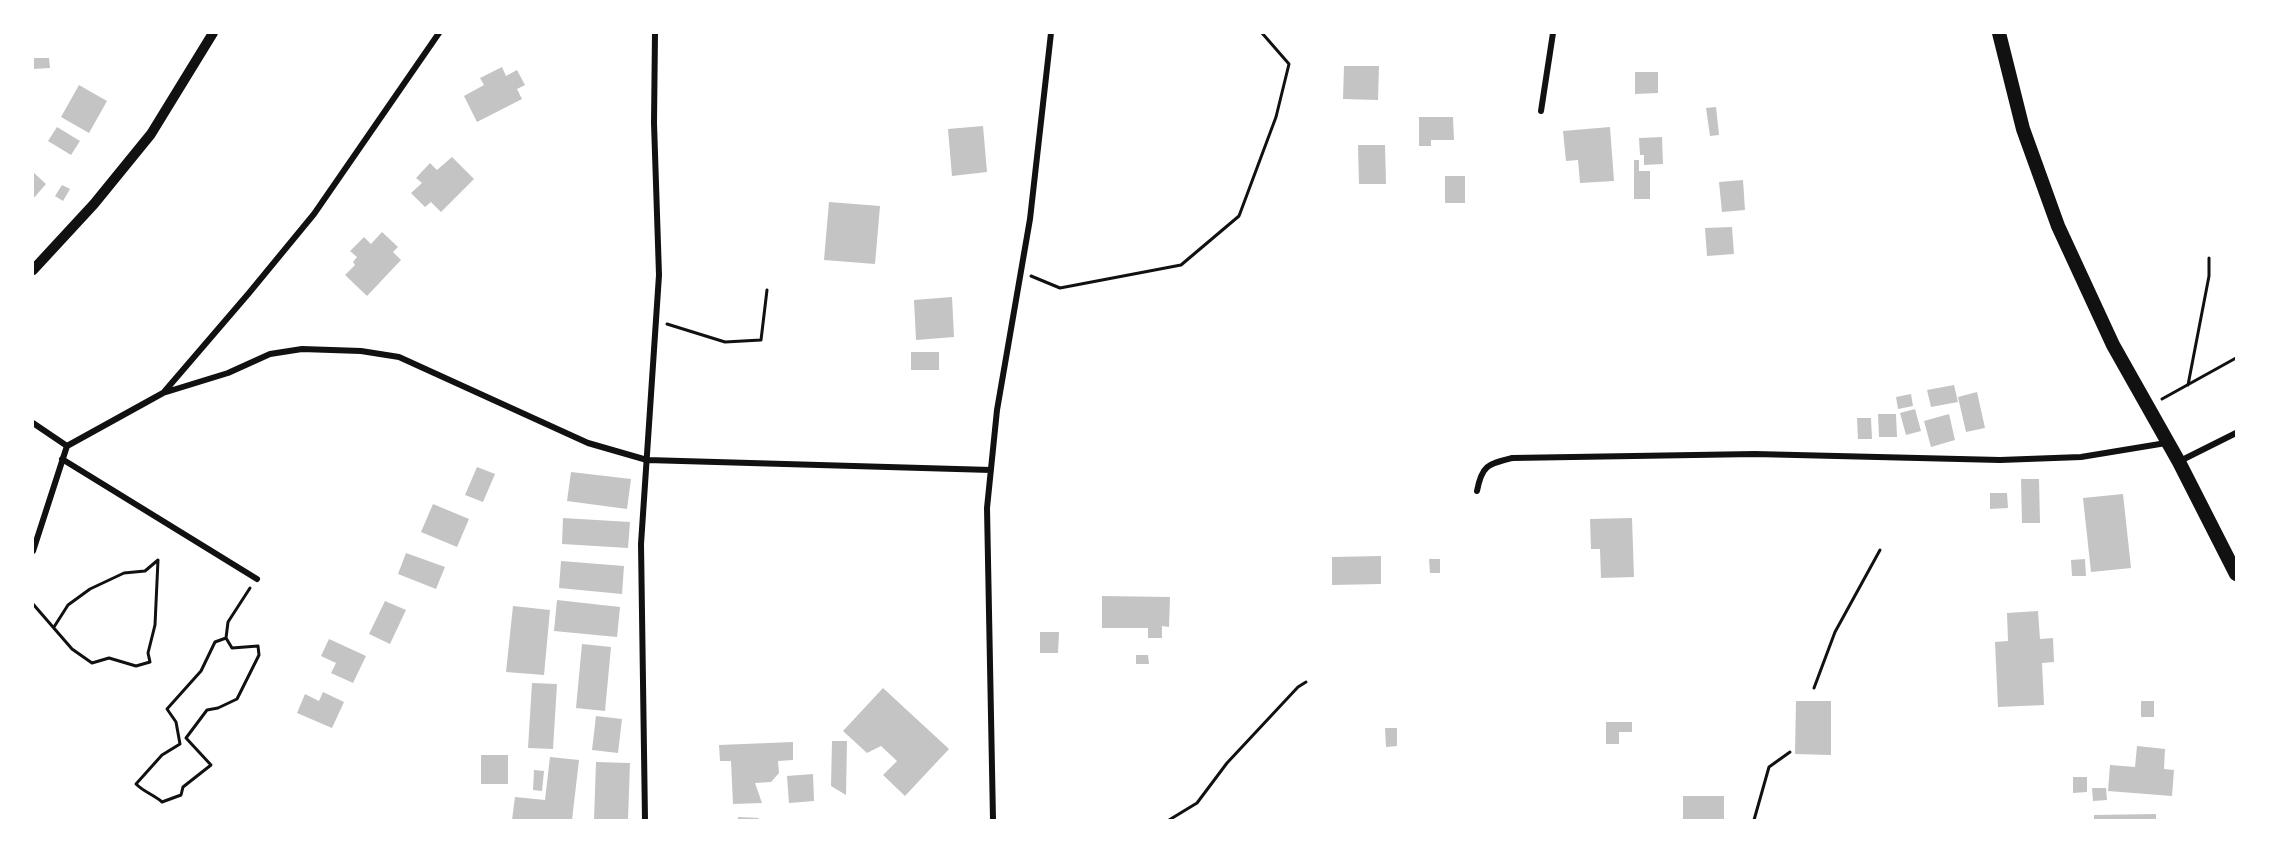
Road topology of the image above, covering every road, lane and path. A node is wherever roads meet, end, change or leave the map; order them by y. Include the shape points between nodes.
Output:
1 (213, 33) edge
2 (439, 33) edge
3 (655, 33) edge
4 (1051, 33) edge
5 (1262, 33) edge
6 (1553, 33) edge
7 (1999, 33) edge
8 (1541, 111) dead end
9 (2209, 258) dead end
10 (33, 270) edge
11 (1021, 272) junction
12 (767, 290) dead end
13 (656, 321) junction
14 (2236, 358) edge
15 (2188, 385) junction
16 (163, 393) junction
17 (2147, 406) junction
18 (33, 423) edge
19 (2236, 434) edge
20 (2166, 442) junction
21 (67, 446) junction
22 (63, 459) junction
23 (647, 460) junction
24 (2179, 462) junction
25 (991, 470) junction
26 (1476, 491) dead end
27 (33, 550) edge
28 (1880, 550) dead end
29 (2236, 574) edge
30 (256, 583) joint
31 (33, 604) edge
32 (54, 627) junction
33 (226, 638) junction
34 (1306, 682) dead end
35 (1814, 688) dead end
36 (1790, 752) dead end
37 (645, 820) edge
38 (993, 820) edge
39 (1170, 820) edge
40 (1754, 820) edge

1 - 10 street via 151,134
2 - 16 street via 314,214
3 - 13 street via 659,275
4 - 11 street
5 - 11 path via 1289,64 1276,117 1239,216 1181,265 1060,288
6 - 8 street
7 - 17 highway via 2023,129 2058,226 2113,345
9 - 15 path via 2210,276
11 - 25 street via 997,410
12 - 13 path via 761,340 725,342
13 - 23 street
14 - 15 path
15 - 17 path
16 - 21 street
16 - 23 street via 228,373 270,354 302,349 361,351 399,357 588,442
17 - 20 highway
18 - 21 street
19 - 24 street
20 - 24 highway
20 - 26 street via 2080,457 2000,460 1755,454 1512,458 1489,464 1480,474
21 - 22 street
22 - 27 street
22 - 30 street
23 - 25 street
23 - 37 street via 641,544
24 - 29 highway
25 - 38 street via 987,508
28 - 35 path via 1835,632
30 - 33 path via 248,588 228,622
31 - 32 path
32 - 32 path via 72,649 92,663 109,658 136,666 150,662 158,560 145,571 124,573 90,589 68,605
33 - 33 path via 232,648 258,646 260,655 237,699 207,710 186,738 211,765 183,787 181,795 162,802 136,784 162,755 180,744 176,722 167,709 201,671 215,642
34 - 39 path via 1227,763 1197,803
36 - 40 path via 1770,767

